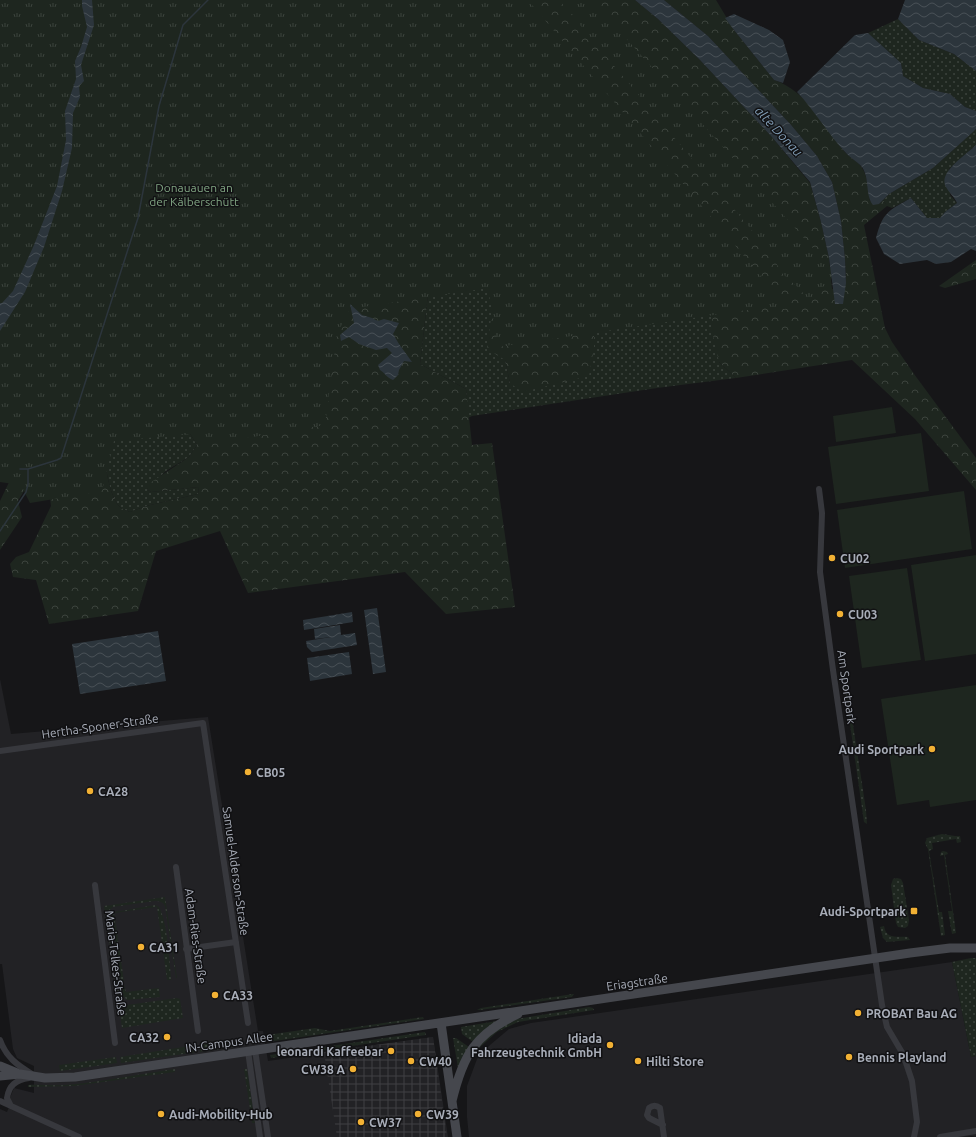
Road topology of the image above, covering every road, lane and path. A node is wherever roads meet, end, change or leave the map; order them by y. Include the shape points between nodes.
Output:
1 (819, 489) dead end
2 (203, 722) joint
3 (0, 750) edge
4 (176, 867) dead end
5 (95, 885) dead end
6 (236, 942) junction
7 (976, 948) edge
8 (186, 950) junction
9 (876, 958) junction
10 (527, 1010) junction
11 (248, 1023) dead end
12 (441, 1023) junction
13 (198, 1031) dead end
14 (0, 1040) edge
15 (115, 1043) dead end
16 (252, 1051) junction
17 (0, 1066) edge
18 (20, 1074) junction
19 (0, 1076) edge
20 (36, 1077) junction
21 (0, 1101) edge
22 (452, 1101) junction
23 (11, 1106) junction
24 (663, 1126) dead end
25 (976, 1132) edge
26 (79, 1137) edge
27 (260, 1137) edge
28 (268, 1137) edge
29 (457, 1137) edge
30 (664, 1137) edge
31 (914, 1137) edge
32 (940, 1137) edge

1 - 9 street, Am Sportpark via 822,513 820,572
2 - 3 street, Hertha-Sponer-Straße
2 - 6 street, Samuel-Alderson-Straße
4 - 8 street, Adam-Ries-Straße
5 - 15 street, Maria-Telkes-Straße
6 - 8 street
6 - 11 street, Samuel-Alderson-Straße
7 - 9 street, Eriagstraße via 950,948
8 - 13 street, Adam-Ries-Straße
9 - 10 street, Eriagstraße
9 - 31 street, Am Sportpark via 887,1027 903,1054 912,1081 917,1122
10 - 12 street, Eriagstraße
10 - 22 street via 494,1027 473,1046 460,1069
12 - 16 street, IN-Campus Allee
12 - 22 street
14 - 20 street via 9,1058
16 - 20 street, IN-Campus Allee via 75,1077
16 - 27 street
16 - 28 street
17 - 18 street, IN-Campus Allee
18 - 19 street, IN-Campus Allee
18 - 20 street, IN-Campus Allee
20 - 23 street via 21,1079 12,1085 7,1098
21 - 23 street
22 - 29 street
23 - 26 street
24 - 30 street
25 - 32 street

